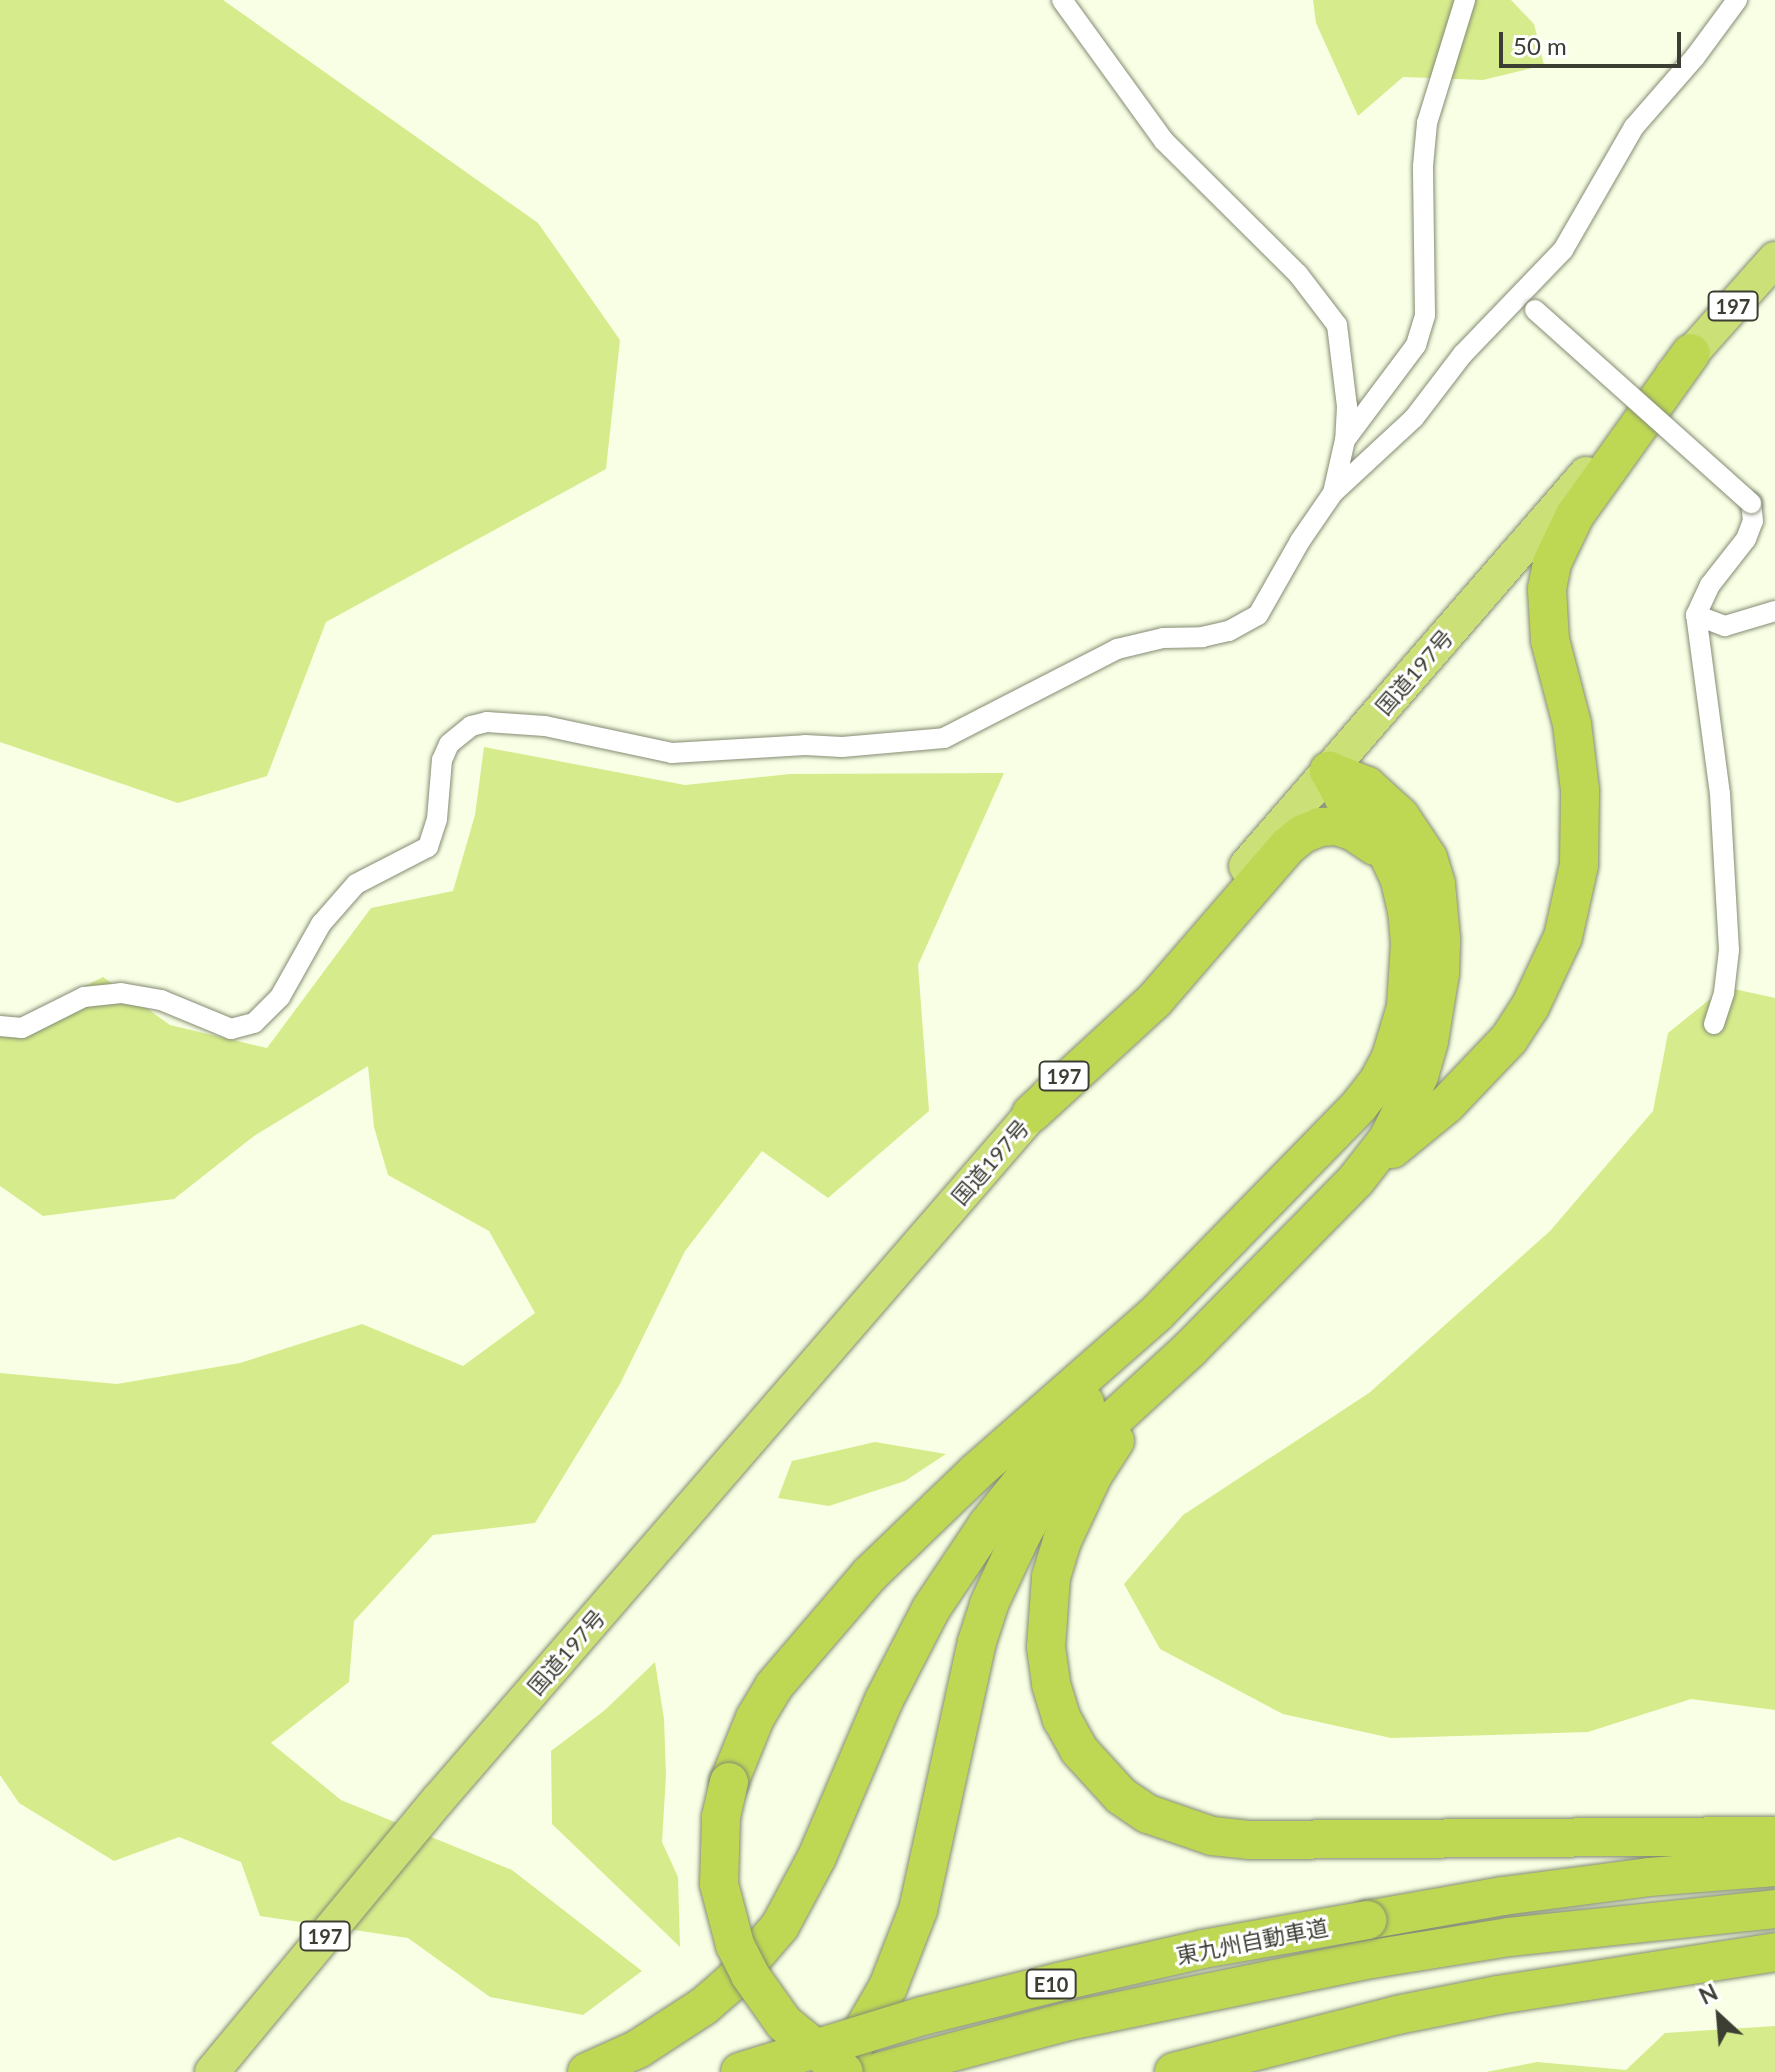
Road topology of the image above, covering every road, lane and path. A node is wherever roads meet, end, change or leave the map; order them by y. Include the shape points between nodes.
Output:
1 (1062, 0) edge
2 (1465, 0) edge
3 (1737, 0) edge
4 (1775, 259) edge
5 (1518, 296) junction
6 (1691, 353) junction
7 (1345, 440) junction
8 (1333, 493) junction
9 (1775, 611) edge
10 (1696, 615) junction
11 (1329, 771) junction
12 (1400, 880) junction
13 (1714, 1024) dead end
14 (0, 1026) edge
15 (1031, 1114) junction
16 (1356, 1180) junction
17 (1157, 1313) junction
18 (1190, 1349) junction
19 (1775, 1836) edge
20 (1775, 1867) edge
21 (1775, 1909) edge
22 (1775, 1952) edge
23 (212, 2072) edge
24 (587, 2072) edge
25 (740, 2072) edge
26 (837, 2072) edge
27 (844, 2072) edge
28 (878, 2072) edge
29 (1174, 2072) edge

1 - 7 street via 1164,141 1298,274 1337,325 1344,366
2 - 7 street via 1427,123 1425,315 1416,345
3 - 5 street via 1634,127 1563,250
4 - 6 highway, 国道197号 / 197
5 - 8 street via 1463,354 1414,418
5 - 10 street, bridge via 1751,503 1753,521 1746,539 1710,585
6 - 11 highway, 国道197号 / 197
6 - 16 highway via 1575,515 1552,563 1547,589 1550,640 1572,724 1580,790 1579,865 1559,949 1530,1007 1483,1069
7 - 8 street
8 - 14 street via 1258,615 1229,631 1117,649 944,738 672,753 545,726 471,726 449,744 442,760 437,819 428,847 356,884 321,924 280,997 254,1023 231,1029 161,1000 121,993 84,997 22,1028
9 - 10 street via 1725,626
10 - 13 street via 1720,794 1729,950
11 - 12 highway via 1348,806 1388,854
11 - 15 highway, 国道197号 / 197
11 - 16 highway via 1367,786 1400,816 1428,858 1440,909 1437,996 1419,1076 1388,1139
12 - 15 highway via 1371,842 1354,832 1329,827 1303,834 1154,1001
12 - 17 highway via 1410,943 1406,1007 1379,1080
15 - 23 highway, 国道197号 / 197 via 438,1800
16 - 18 highway
17 - 24 highway via 1004,1504 931,1609 884,1700 798,1897 758,1954 704,2006 638,2049
17 - 27 highway, bridge via 870,1574 774,1686 755,1718 729,1782 721,1818 719,1884 735,1945 750,1975 784,2023
18 - 19 highway via 1094,1473 1051,1577 1046,1647 1062,1719 1079,1750 1121,1796 1177,1827 1249,1840
18 - 26 highway via 1068,1467 1022,1534 977,1642 930,1865 905,1948 871,2019
20 - 25 highway, 東九州自動車道 / E10, bridge via 1503,1896 1203,1949 922,2016
21 - 28 highway, 東九州自動車道 / E10 via 1509,1937 1372,1959 1084,2018
22 - 29 highway via 1600,1977 1397,2015

